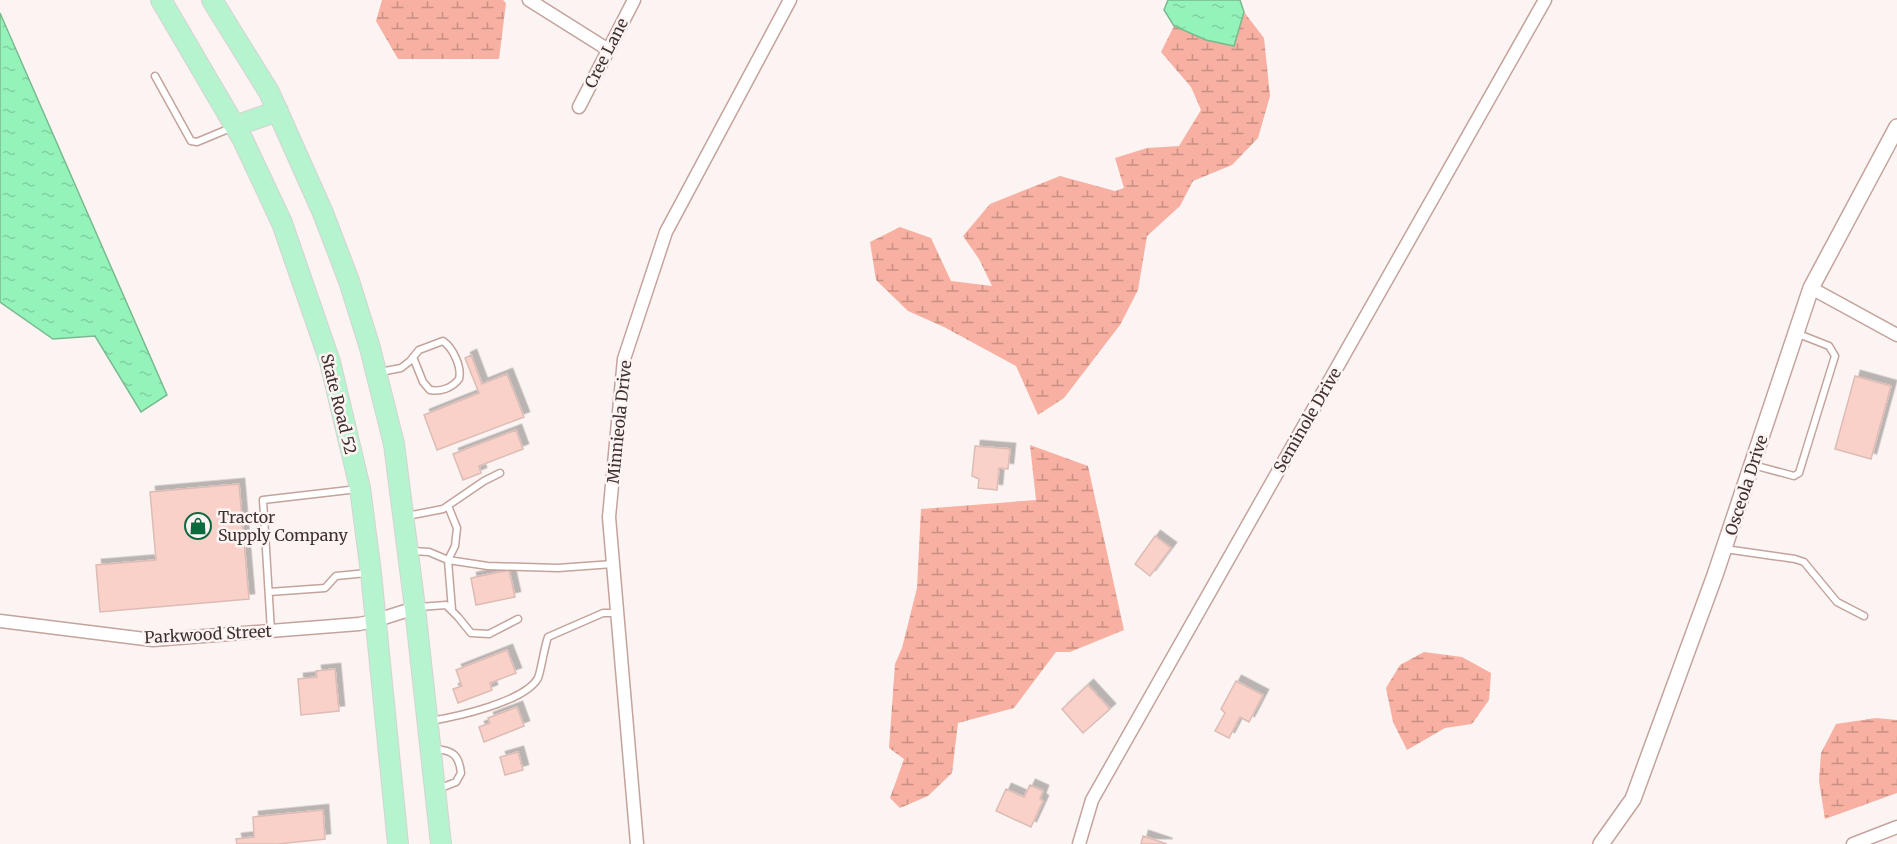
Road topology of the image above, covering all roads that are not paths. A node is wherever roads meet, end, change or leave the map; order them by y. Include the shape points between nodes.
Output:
1 (161, 0) edge
2 (212, 0) edge
3 (529, 0) edge
4 (634, 0) edge
5 (790, 0) edge
6 (1545, 0) edge
7 (607, 49) junction
8 (155, 76) dead end
9 (579, 107) dead end
10 (278, 111) junction
11 (235, 126) junction
12 (1897, 128) edge
13 (1811, 288) junction
14 (1796, 333) junction
15 (1897, 335) edge
16 (413, 357) junction
17 (376, 373) junction
18 (1752, 465) junction
19 (500, 473) dead end
20 (360, 488) junction
21 (448, 506) junction
22 (404, 516) junction
23 (1724, 549) junction
24 (408, 551) junction
25 (448, 560) junction
26 (613, 564) junction
27 (371, 573) junction
28 (269, 592) junction
29 (415, 608) junction
30 (452, 611) junction
31 (618, 613) junction
32 (1864, 615) dead end
33 (518, 619) dead end
34 (0, 621) edge
35 (375, 621) junction
36 (271, 631) junction
37 (428, 722) junction
38 (431, 749) junction
39 (435, 790) junction
40 (1897, 827) edge
41 (398, 844) edge
42 (441, 844) edge
43 (637, 844) edge
44 (1079, 844) edge
45 (1601, 844) edge
46 (1853, 844) edge

1 - 11 main road, State Road 52
2 - 10 main road
3 - 7 street
4 - 7 street, Cree Lane
5 - 26 street, Minnieola Drive via 666,232 624,360 609,517
6 - 44 street, Seminole Drive via 1092,800
7 - 9 street, Cree Lane
8 - 11 lane via 191,141
10 - 11 main road
10 - 17 main road via 327,222
11 - 20 main road, State Road 52 via 282,223 326,351
12 - 13 street, Osceola Drive
13 - 14 street, Osceola Drive
13 - 15 street
14 - 18 street, Osceola Drive
14 - 18 lane via 1829,346 1835,356 1799,473 1794,476
16 - 16 lane via 419,350 443,341 457,363 459,379 448,388 430,390
16 - 17 lane via 401,368
17 - 22 main road via 394,444
18 - 23 street, Osceola Drive
19 - 21 lane
20 - 27 main road, State Road 52
20 - 28 lane via 263,500
21 - 22 lane
21 - 25 lane via 457,528
22 - 24 main road
23 - 32 lane via 1804,562 1837,602
23 - 45 street, Osceola Drive via 1633,799
24 - 25 lane via 429,552
24 - 29 main road
25 - 26 lane via 548,568
25 - 30 lane
26 - 31 street, Minnieola Drive
27 - 28 lane via 336,576 325,588
27 - 35 main road, State Road 52
28 - 36 lane
29 - 30 lane via 446,604
29 - 35 street, Parkwood Street
29 - 37 main road
30 - 33 lane via 471,633 489,634
31 - 37 lane via 603,613 548,637 537,679 516,698
31 - 43 street, Minnieola Drive
34 - 36 street, Parkwood Street via 153,640
35 - 36 street, Parkwood Street
35 - 41 main road, State Road 52
37 - 38 main road
38 - 39 main road
38 - 39 lane via 455,755 461,773 456,782
39 - 42 main road
40 - 46 street

